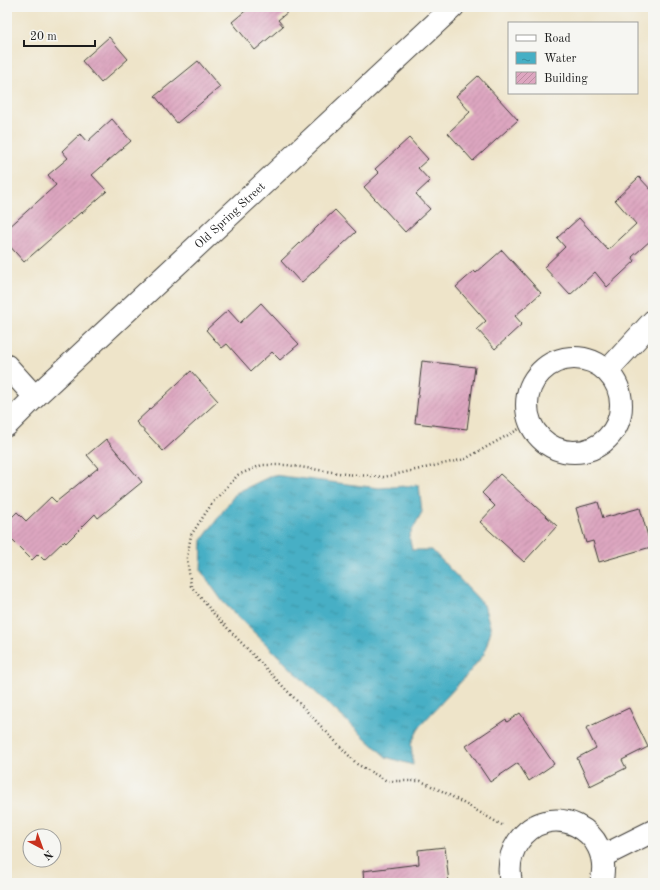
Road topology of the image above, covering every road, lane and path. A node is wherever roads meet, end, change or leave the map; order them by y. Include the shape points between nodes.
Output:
1 (453, 7) edge
2 (653, 321) edge
3 (7, 366) edge
4 (607, 371) junction
5 (35, 397) junction
6 (528, 417) junction
7 (7, 425) edge
8 (653, 831) edge
9 (522, 836) junction
10 (603, 856) junction
11 (511, 883) edge
12 (601, 883) edge

1 - 5 street, Old Spring Street
2 - 4 street
3 - 5 street
4 - 6 street via 594,362 580,358 564,359 550,364 538,374 530,387 526,402
4 - 6 street via 617,383 621,415 615,430 604,442 591,450 575,453 559,451 545,443 534,432
5 - 7 street, Old Spring Street
6 - 9 path via 519,429 465,459 384,477 288,465 256,467 238,475 214,502 191,535 187,558 192,586 214,614 357,764 387,781 421,781
8 - 10 street
9 - 10 street via 533,827 546,822 561,821 575,824 597,843
9 - 11 street via 512,850 509,866
10 - 12 street via 604,873

